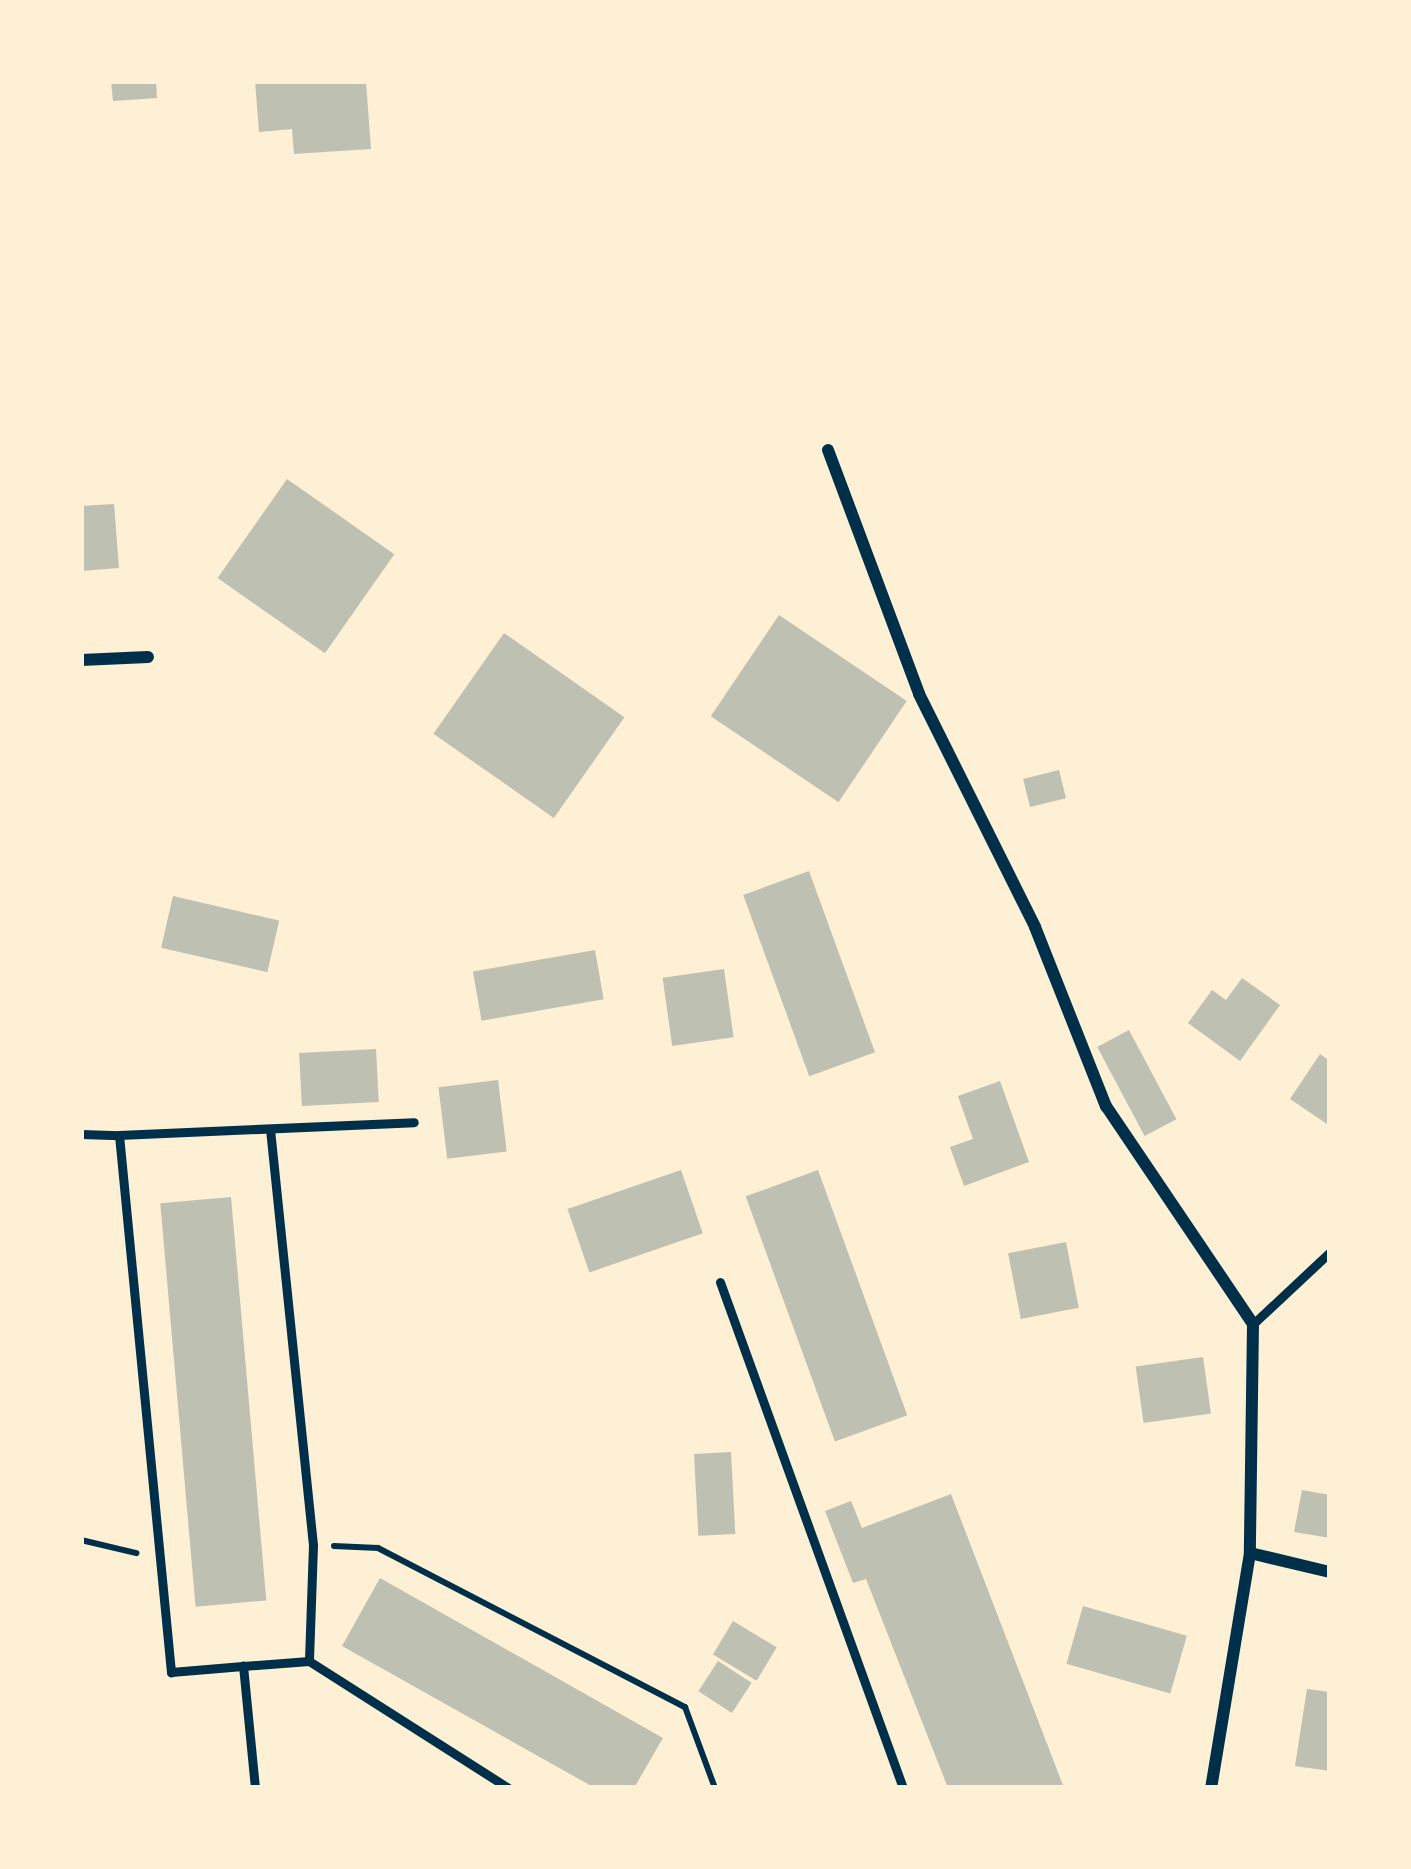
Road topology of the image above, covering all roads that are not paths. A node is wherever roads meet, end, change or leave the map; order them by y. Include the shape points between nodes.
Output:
1 (828, 450) dead end
2 (148, 657) dead end
3 (81, 660) edge
4 (414, 1122) dead end
5 (270, 1129) junction
6 (81, 1134) edge
7 (119, 1135) junction
8 (1330, 1252) edge
9 (720, 1282) dead end
10 (1253, 1324) junction
11 (1250, 1552) junction
12 (1330, 1572) edge
13 (309, 1661) junction
14 (243, 1666) junction
15 (255, 1788) edge
16 (508, 1788) edge
17 (903, 1788) edge
18 (1211, 1788) edge

1 - 10 street via 919,694 1035,927 1106,1106
2 - 3 street
4 - 5 lane
5 - 7 lane
5 - 13 lane via 314,1545
6 - 7 lane
7 - 14 lane via 171,1672
8 - 10 lane
9 - 17 lane
10 - 11 street
11 - 12 street
11 - 18 street
13 - 14 lane
13 - 16 lane
14 - 15 lane

